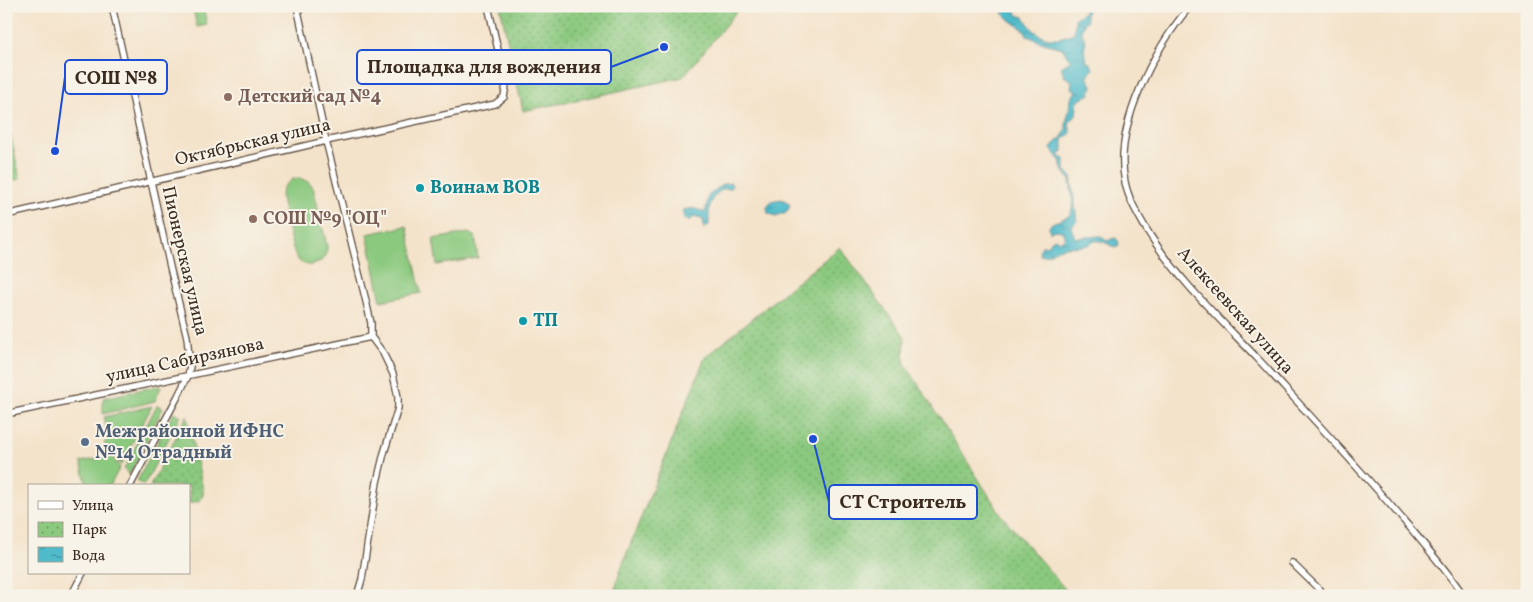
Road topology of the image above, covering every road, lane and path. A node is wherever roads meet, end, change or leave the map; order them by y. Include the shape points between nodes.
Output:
1 (112, 6) edge
2 (297, 6) edge
3 (488, 6) edge
4 (1190, 6) edge
5 (326, 141) junction
6 (151, 181) junction
7 (6, 215) edge
8 (371, 337) junction
9 (188, 376) junction
10 (6, 414) edge
11 (131, 484) edge
12 (1292, 563) dead end
13 (82, 574) edge
14 (71, 596) edge
15 (358, 596) edge
16 (1326, 596) edge
17 (1464, 596) edge

1 - 6 street, Пионерская улица
2 - 5 street
3 - 5 street, Октябрьская улица via 506,85 504,97 494,104
4 - 17 street, Алексеевская улица via 1152,63 1128,126 1123,169 1131,200 1153,240 1179,275 1338,445
5 - 6 street, Октябрьская улица
5 - 8 street via 371,323
6 - 7 street, Октябрьская улица
6 - 9 street, Пионерская улица via 187,337
8 - 9 street, улица Сабирзянова
8 - 15 street via 393,374 398,408 377,482
9 - 10 street, улица Сабирзянова
9 - 11 street
12 - 16 street
13 - 14 street

